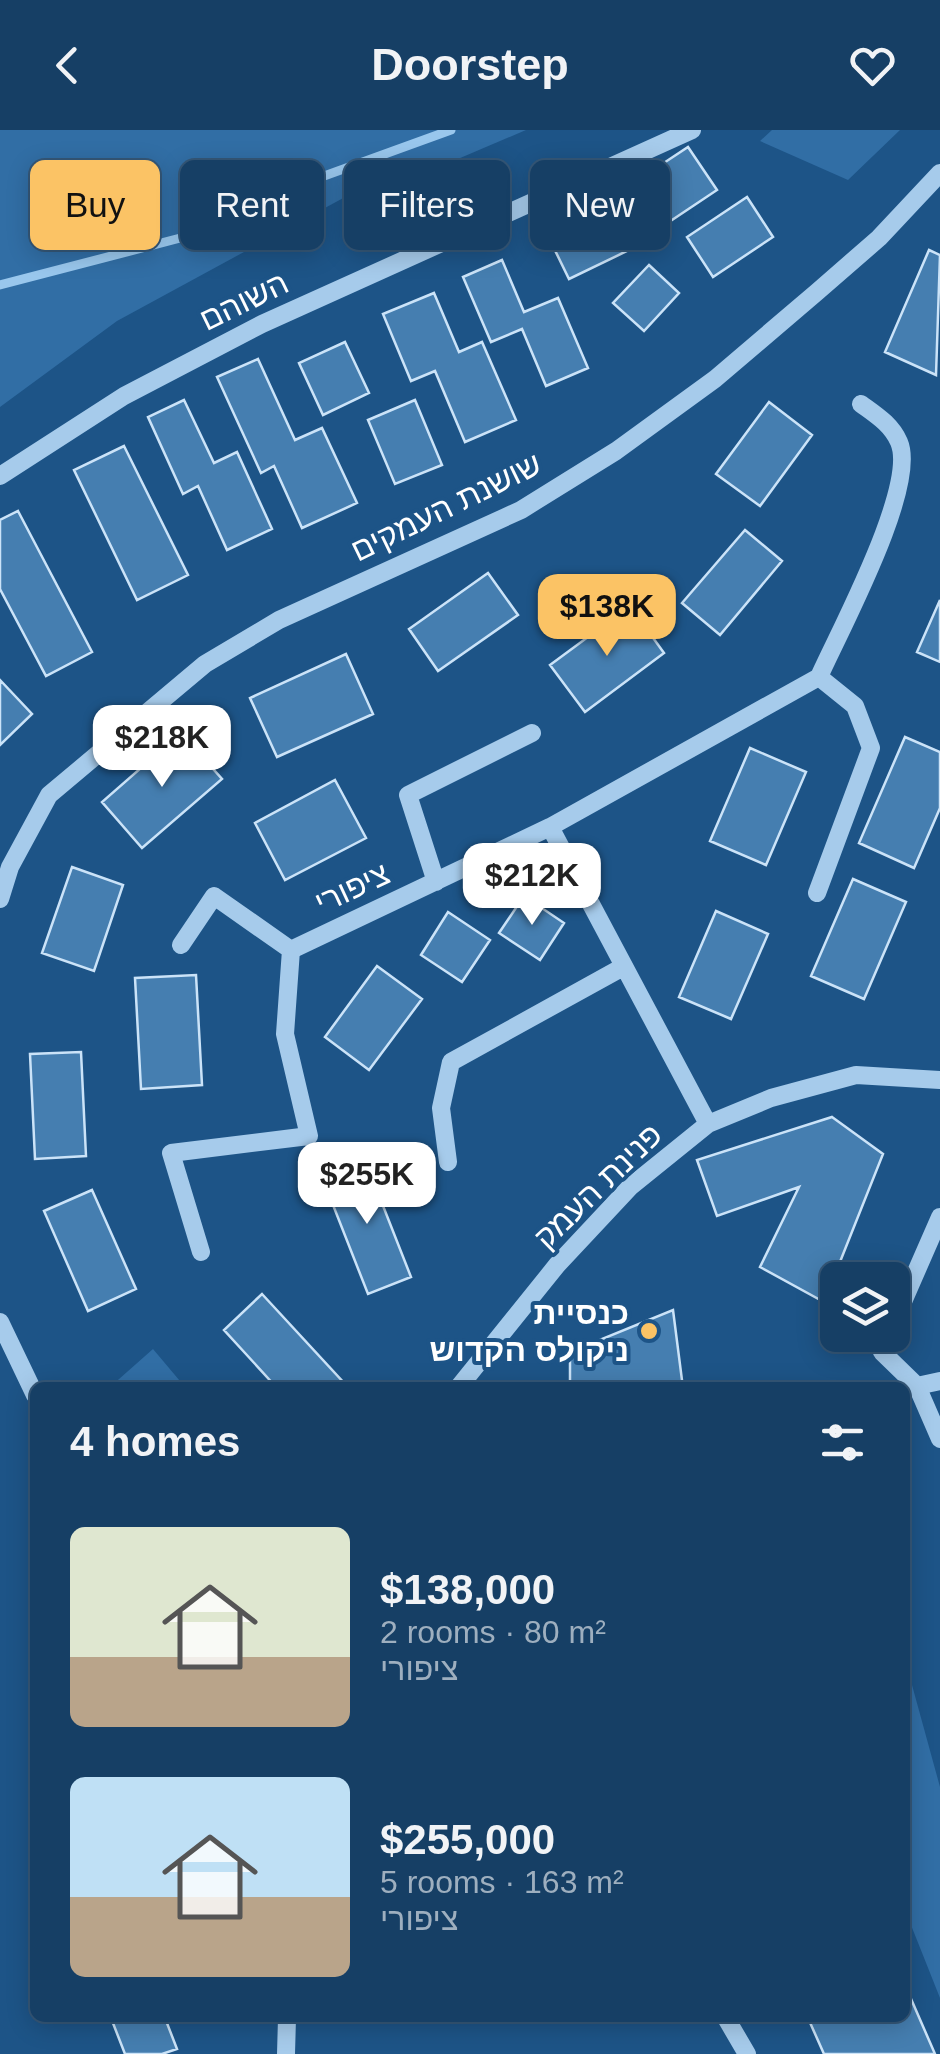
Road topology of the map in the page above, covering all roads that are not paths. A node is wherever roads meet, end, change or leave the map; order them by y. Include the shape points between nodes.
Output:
1 (692, 130) edge
2 (940, 174) edge
3 (861, 404) dead end
4 (0, 476) edge
5 (819, 676) junction
6 (532, 733) dead end
7 (550, 827) junction
8 (436, 882) junction
9 (816, 893) dead end
10 (0, 899) edge
11 (181, 945) dead end
12 (291, 950) junction
13 (623, 966) junction
14 (940, 1080) edge
15 (708, 1124) junction
16 (448, 1162) dead end
17 (940, 1217) edge
18 (201, 1252) dead end
19 (910, 1286) edge
20 (0, 1322) edge
21 (882, 1352) edge
22 (940, 1380) edge
23 (463, 1382) edge
24 (30, 1385) edge
25 (916, 1386) junction
26 (940, 1439) edge
27 (287, 2022) edge
28 (728, 2022) edge
29 (286, 2054) edge
30 (747, 2054) edge

1 - 4 street, השוהם via 262,324 124,396
2 - 10 street, שושנת העמקים via 818,292 616,451 521,510 279,620 205,664 48,794
3 - 5 street via 884,420 901,445 898,500
5 - 7 street, ציפורי
5 - 9 street via 855,706 871,748
6 - 8 street via 408,795
7 - 8 street, ציפורי
7 - 13 street
8 - 12 street, ציפורי
11 - 12 street via 214,896
12 - 18 street, ציפורי via 285,1034 309,1136 171,1152
13 - 15 street
13 - 16 street via 451,1062 441,1108
14 - 15 street, פנינת העמק via 856,1075
15 - 23 street, פנינת העמק via 630,1188 557,1265
17 - 19 street
20 - 24 street
21 - 25 street
22 - 25 street
25 - 26 street
27 - 29 street
28 - 30 street

